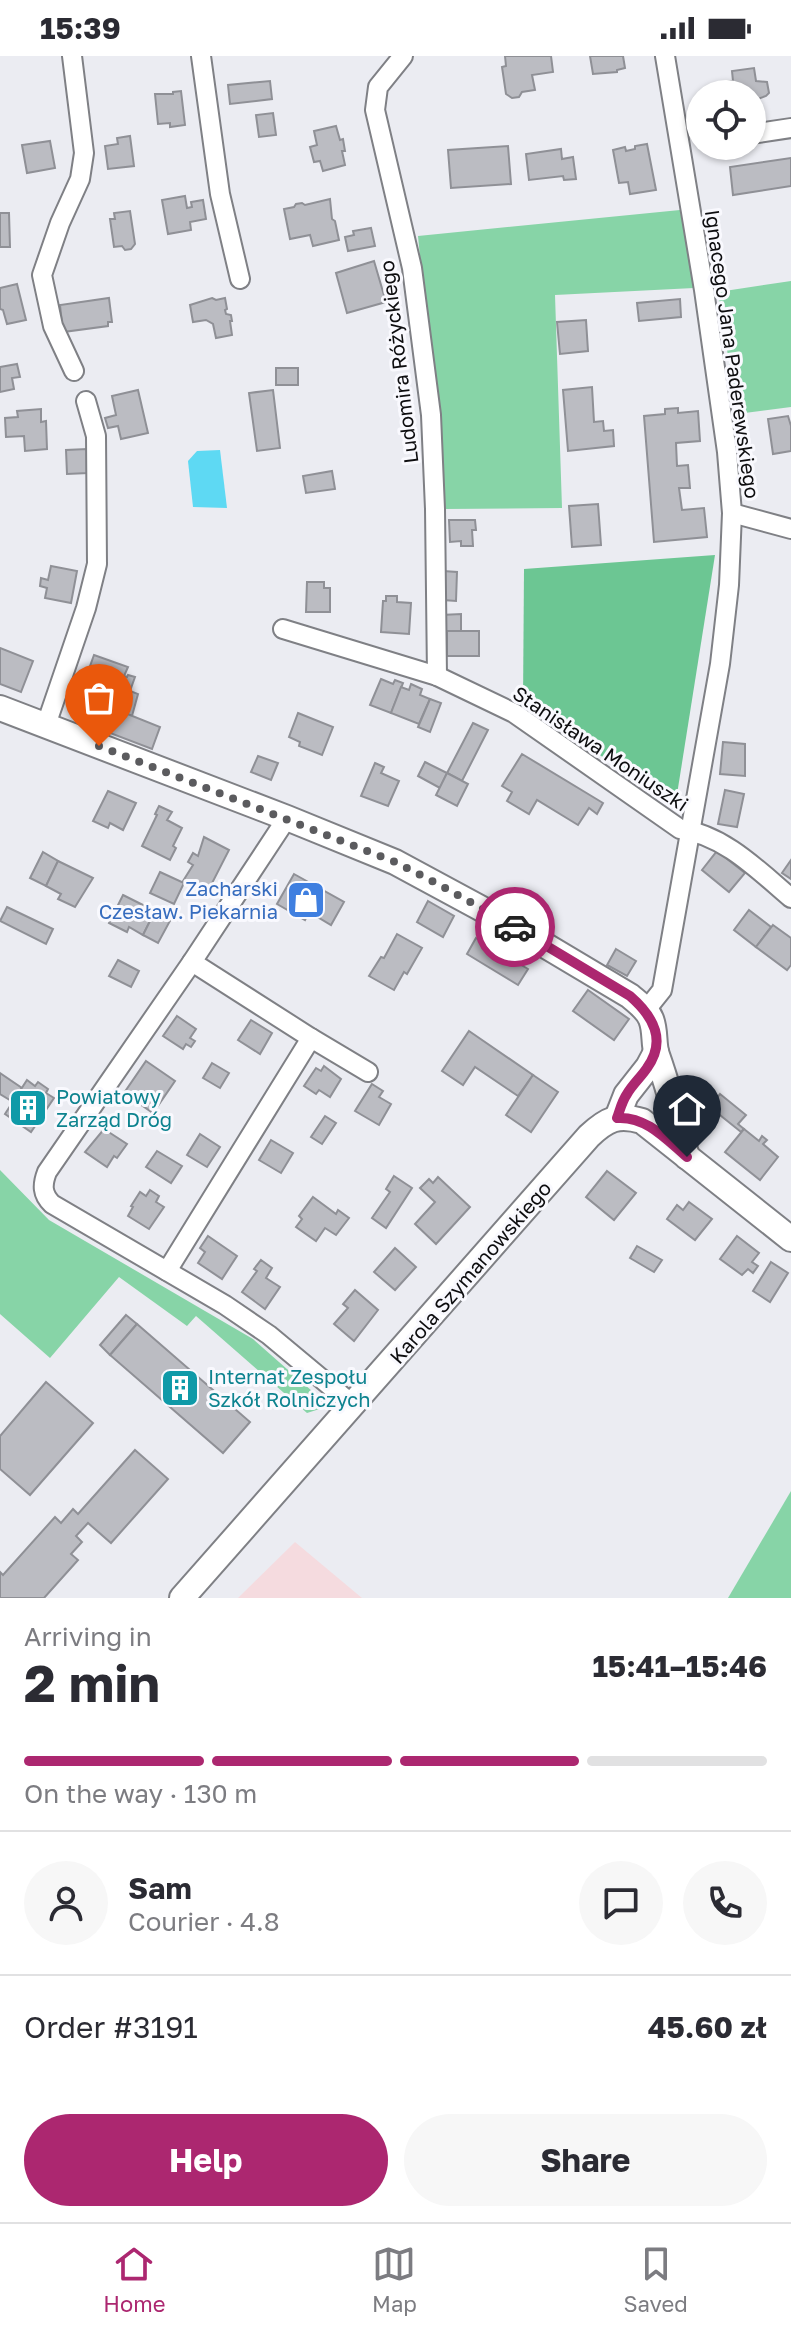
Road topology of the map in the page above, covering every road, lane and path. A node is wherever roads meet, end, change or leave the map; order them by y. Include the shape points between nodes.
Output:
1 (72, 56) edge
2 (201, 56) edge
3 (403, 56) edge
4 (665, 56) edge
5 (791, 128) edge
6 (766, 132) edge
7 (686, 143) edge
8 (680, 144) junction
9 (240, 279) dead end
10 (74, 371) dead end
11 (86, 401) dead end
12 (732, 513) junction
13 (791, 529) edge
14 (283, 629) dead end
15 (437, 676) junction
16 (0, 708) edge
17 (46, 725) junction
18 (287, 818) junction
19 (692, 830) junction
20 (791, 898) edge
21 (192, 962) junction
22 (646, 1010) junction
23 (311, 1038) junction
24 (656, 1052) junction
25 (368, 1072) dead end
26 (617, 1118) junction
27 (687, 1157) junction
28 (791, 1239) edge
29 (167, 1271) junction
30 (353, 1405) junction
31 (182, 1598) edge

1 - 10 street via 84,153 80,179 42,275 53,326
2 - 9 street via 220,194
3 - 15 street, Ludomira Różyckiego via 378,87 375,110 412,268 431,415
4 - 8 street, Ignacego Jana Paderewskiego
5 - 6 street
7 - 8 street
8 - 12 street, Ignacego Jana Paderewskiego
11 - 17 street via 96,436 97,564
12 - 13 street
12 - 19 street, Ignacego Jana Paderewskiego via 720,664
14 - 15 street, Stanisława Moniuszki
15 - 19 street, Stanisława Moniuszki via 514,713 680,829
16 - 17 street
17 - 18 street
18 - 21 street
18 - 22 street via 438,884
19 - 20 street, Stanisława Moniuszki via 717,840
19 - 22 street, Ignacego Jana Paderewskiego via 662,990
21 - 23 street
21 - 29 street via 43,1182 45,1198 52,1204
22 - 24 street via 656,1034
23 - 25 street
23 - 29 street
24 - 26 street, Karola Szymanowskiego
24 - 27 street
26 - 27 street via 642,1121
26 - 30 street, Karola Szymanowskiego via 589,1136
27 - 28 street
29 - 30 street via 269,1335
30 - 31 street, Karola Szymanowskiego

